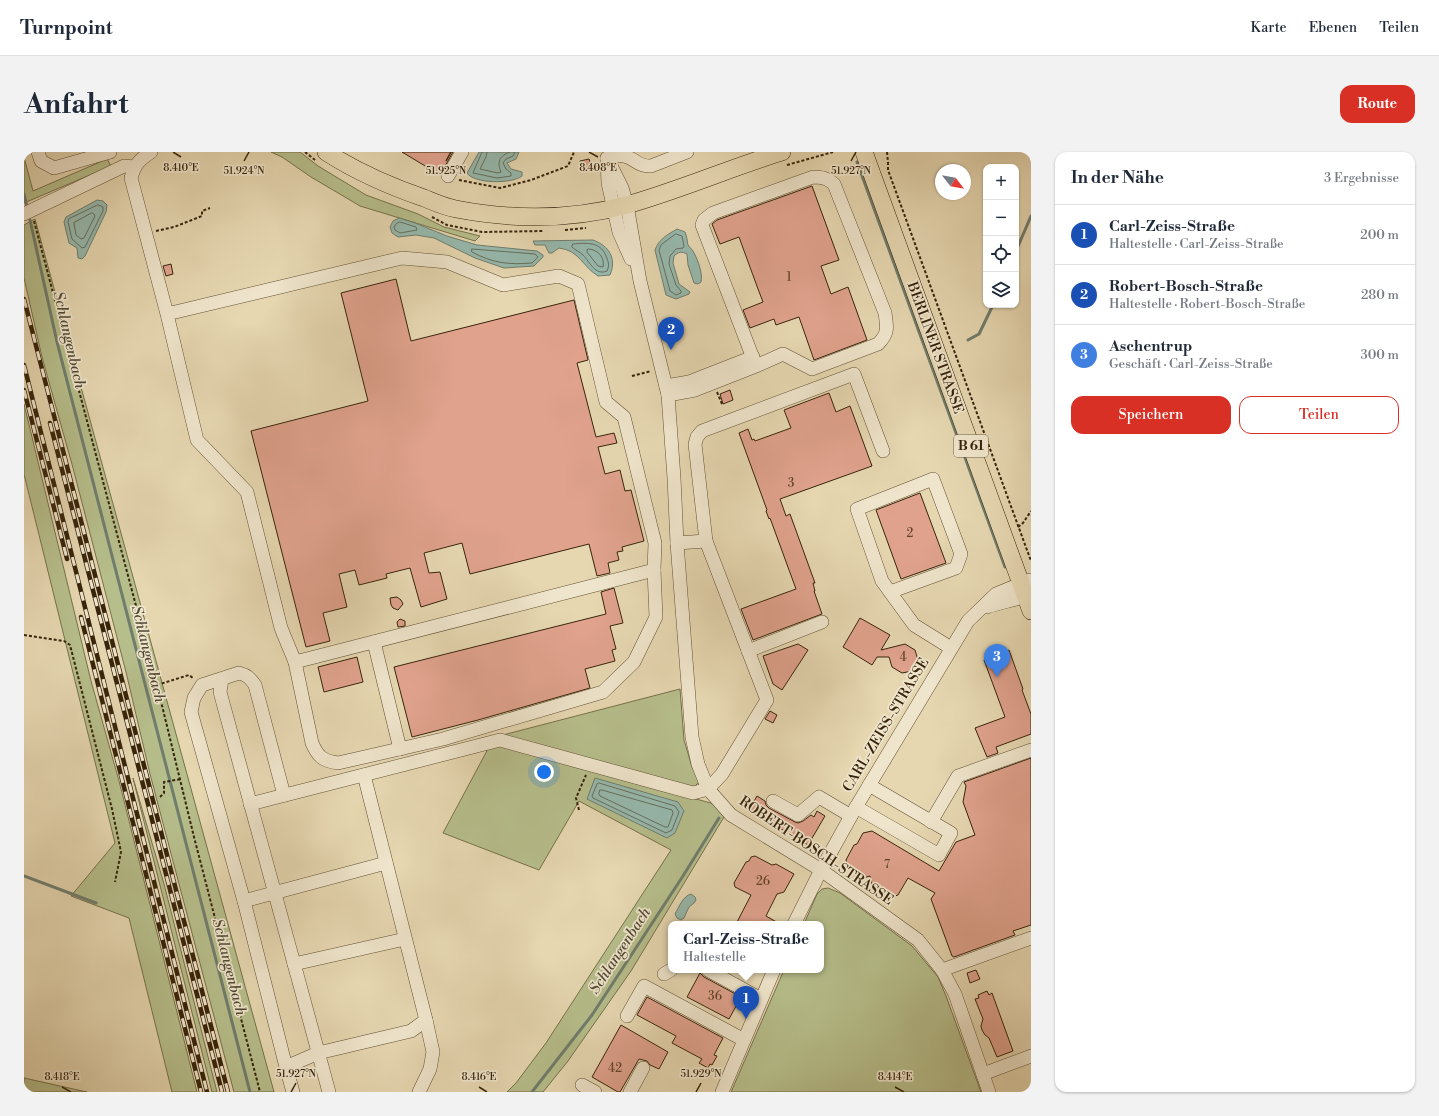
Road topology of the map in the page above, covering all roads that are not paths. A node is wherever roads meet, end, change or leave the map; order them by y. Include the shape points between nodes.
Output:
1 (38, 152) edge
2 (110, 152) edge
3 (326, 152) edge
4 (462, 152) edge
5 (687, 152) edge
6 (864, 152) edge
7 (872, 152) edge
8 (150, 153) edge
9 (606, 155) edge
10 (782, 156) edge
11 (134, 167) junction
12 (448, 176) road end
13 (621, 206) junction
14 (28, 212) edge
15 (167, 314) junction
16 (755, 361) junction
17 (667, 390) junction
18 (883, 451) dead end
19 (706, 541) junction
20 (677, 543) junction
21 (654, 570) junction
22 (1028, 591) edge
23 (890, 592) junction
24 (822, 622) dead end
25 (374, 642) junction
26 (951, 648) junction
27 (748, 651) junction
28 (295, 662) junction
29 (222, 679) junction
30 (400, 749) junction
31 (1031, 750) edge
32 (338, 763) junction
33 (364, 775) junction
34 (343, 780) junction
35 (869, 785) junction
36 (708, 789) junction
37 (284, 795) junction
38 (773, 801) dead end
39 (250, 804) junction
40 (854, 811) junction
41 (931, 822) junction
42 (386, 863) junction
43 (821, 870) junction
44 (275, 893) junction
45 (244, 901) junction
46 (796, 921) edge
47 (1031, 938) edge
48 (406, 939) junction
49 (294, 964) junction
50 (942, 970) junction
51 (713, 973) edge
52 (773, 973) edge
53 (761, 999) junction
54 (627, 1016) dead end
55 (426, 1020) junction
56 (744, 1040) junction
57 (318, 1053) junction
58 (1031, 1056) edge
59 (286, 1067) junction
60 (643, 1068) dead end
61 (983, 1074) junction
62 (582, 1085) dead end
63 (293, 1092) edge
64 (329, 1092) edge
65 (419, 1092) edge
66 (595, 1092) edge
67 (630, 1092) edge
68 (722, 1092) edge
69 (989, 1092) edge

1 - 2 street via 41,160 54,168
3 - 13 main road via 359,172 399,190 454,209 527,217 571,216
4 - 12 street
5 - 9 street via 651,166 638,164 625,156
6 - 22 main road, BERLINER STRASSE / B 61
7 - 22 main road, BERLINER STRASSE / B 61 via 1015,529
8 - 11 street
9 - 13 street, ROBERT-BOSCH-STRASSE via 622,188
10 - 13 main road
11 - 14 street via 124,166
11 - 15 street via 131,178
13 - 17 street, ROBERT-BOSCH-STRASSE
15 - 21 street via 402,258 447,262 503,285 559,276 578,284 606,402 624,417 655,544
15 - 28 street via 197,440 246,492 281,628
16 - 16 street via 783,354 812,369 878,344 888,330 885,313 834,184 828,179 813,177 713,213 704,220 702,225
16 - 17 street via 695,390
17 - 20 street, ROBERT-BOSCH-STRASSE
18 - 19 street via 854,374 702,431 695,444
19 - 20 street
19 - 27 street
20 - 36 street, ROBERT-BOSCH-STRASSE via 692,737 698,764
21 - 25 street
21 - 30 street via 656,617 634,662 603,692
22 - 26 street, CARL-ZEISS-STRASSE via 978,611 968,621
23 - 23 street via 882,581 857,509 932,479 961,554 956,568
23 - 26 street via 914,625
24 - 27 street
25 - 28 street
25 - 30 street
26 - 35 street, CARL-ZEISS-STRASSE
27 - 36 street via 767,700 722,774
28 - 32 street via 316,753 323,759
29 - 37 street via 239,673 245,674 255,685
29 - 39 street via 220,692
29 - 45 street via 202,685 194,698 191,712
30 - 32 street
31 - 41 street via 958,776
32 - 34 street
33 - 34 street
33 - 36 street via 500,740 693,793
33 - 42 street
34 - 37 street
35 - 40 street, CARL-ZEISS-STRASSE
35 - 41 street
36 - 43 street, ROBERT-BOSCH-STRASSE via 731,815
37 - 39 street
38 - 40 street via 798,815 819,797
39 - 44 street
40 - 41 street via 939,855 951,833
40 - 43 street, CARL-ZEISS-STRASSE
42 - 44 street
42 - 48 street
43 - 46 street, CARL-ZEISS-STRASSE
43 - 50 street, ROBERT-BOSCH-STRASSE via 918,940
44 - 45 street
44 - 49 street
45 - 59 street
47 - 50 street
48 - 49 street
48 - 55 street
49 - 57 street
50 - 61 street, ROBERT-BOSCH-STRASSE via 955,994
51 - 53 street
52 - 53 street
53 - 56 street
54 - 56 street via 644,986
55 - 57 street via 411,1031
55 - 65 street via 433,1052 430,1069
56 - 68 street
57 - 59 street
57 - 64 street
58 - 61 street
59 - 63 street
60 - 67 street
61 - 69 street, ROBERT-BOSCH-STRASSE
62 - 66 street

